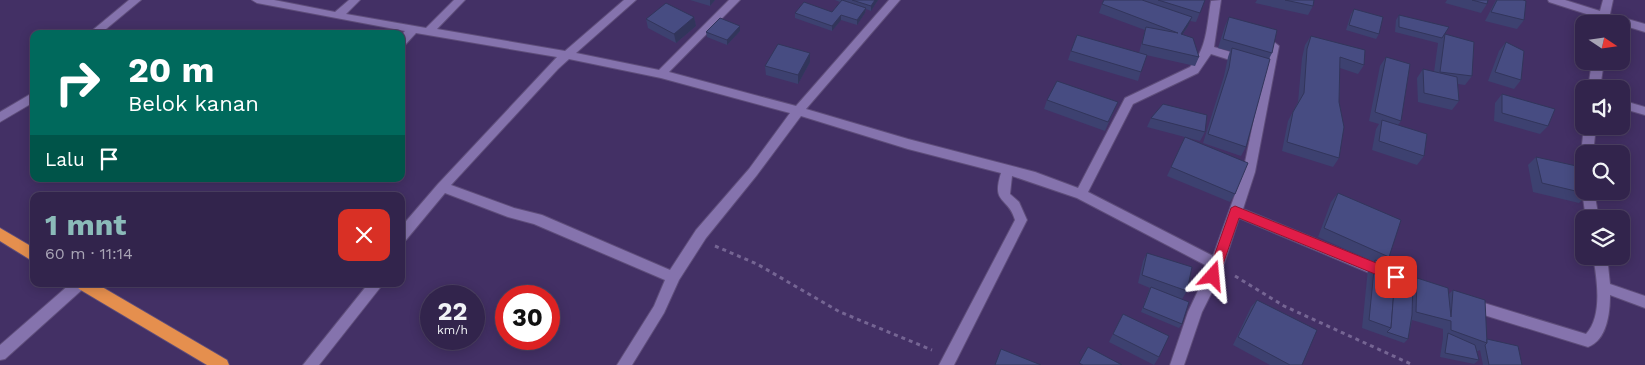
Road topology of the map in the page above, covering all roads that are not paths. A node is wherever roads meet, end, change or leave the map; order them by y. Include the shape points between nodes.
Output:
1 (136, 0) edge
2 (257, 0) edge
3 (355, 0) edge
4 (460, 0) edge
5 (631, 0) edge
6 (735, 0) edge
7 (896, 0) edge
8 (1553, 0) edge
9 (1608, 0) edge
10 (1216, 1) dead end
11 (1589, 15) edge
12 (1605, 15) edge
13 (337, 16) junction
14 (1630, 25) edge
15 (1645, 28) edge
16 (98, 30) edge
17 (412, 31) junction
18 (428, 31) junction
19 (405, 38) edge
20 (1274, 46) edge
21 (1208, 49) junction
22 (560, 60) junction
23 (1261, 65) junction
24 (661, 74) junction
25 (30, 99) edge
26 (1630, 107) edge
27 (1645, 111) edge
28 (0, 118) edge
29 (793, 118) junction
30 (1006, 177) junction
31 (442, 188) junction
32 (1081, 194) junction
33 (1235, 211) junction
34 (405, 231) edge
35 (0, 234) edge
36 (30, 253) edge
37 (1601, 265) edge
38 (1216, 266) junction
39 (674, 277) junction
40 (1398, 278) edge
41 (76, 287) edge
42 (89, 287) edge
43 (374, 287) edge
44 (1603, 287) junction
45 (1462, 302) edge
46 (1645, 302) edge
47 (0, 354) edge
48 (948, 361) edge
49 (221, 365) edge
50 (310, 365) edge
51 (624, 365) edge
52 (1177, 365) edge

1 - 16 street
2 - 13 street
3 - 13 street
4 - 18 street
5 - 22 street
6 - 24 street
7 - 29 street
8 - 11 street
9 - 12 street
10 - 21 street
13 - 17 street
14 - 15 street
17 - 18 street
17 - 19 street
18 - 22 street
20 - 23 street
21 - 23 street
21 - 32 street via 1202,64 1194,70 1129,101
22 - 24 street
22 - 31 street
23 - 33 street via 1249,172
24 - 29 street
25 - 28 street
26 - 27 street
29 - 30 street via 908,144
29 - 39 street via 698,239
30 - 32 street via 1035,177
30 - 48 street via 1003,196 1019,212 1021,220
31 - 34 street
31 - 39 street via 538,219
32 - 38 street
33 - 38 street
33 - 40 street
35 - 36 highway
37 - 44 street
38 - 52 street via 1195,312
39 - 51 street via 659,309
41 - 47 street
42 - 49 highway
43 - 50 street
44 - 45 street via 1605,297 1597,329 1588,341
44 - 46 street

